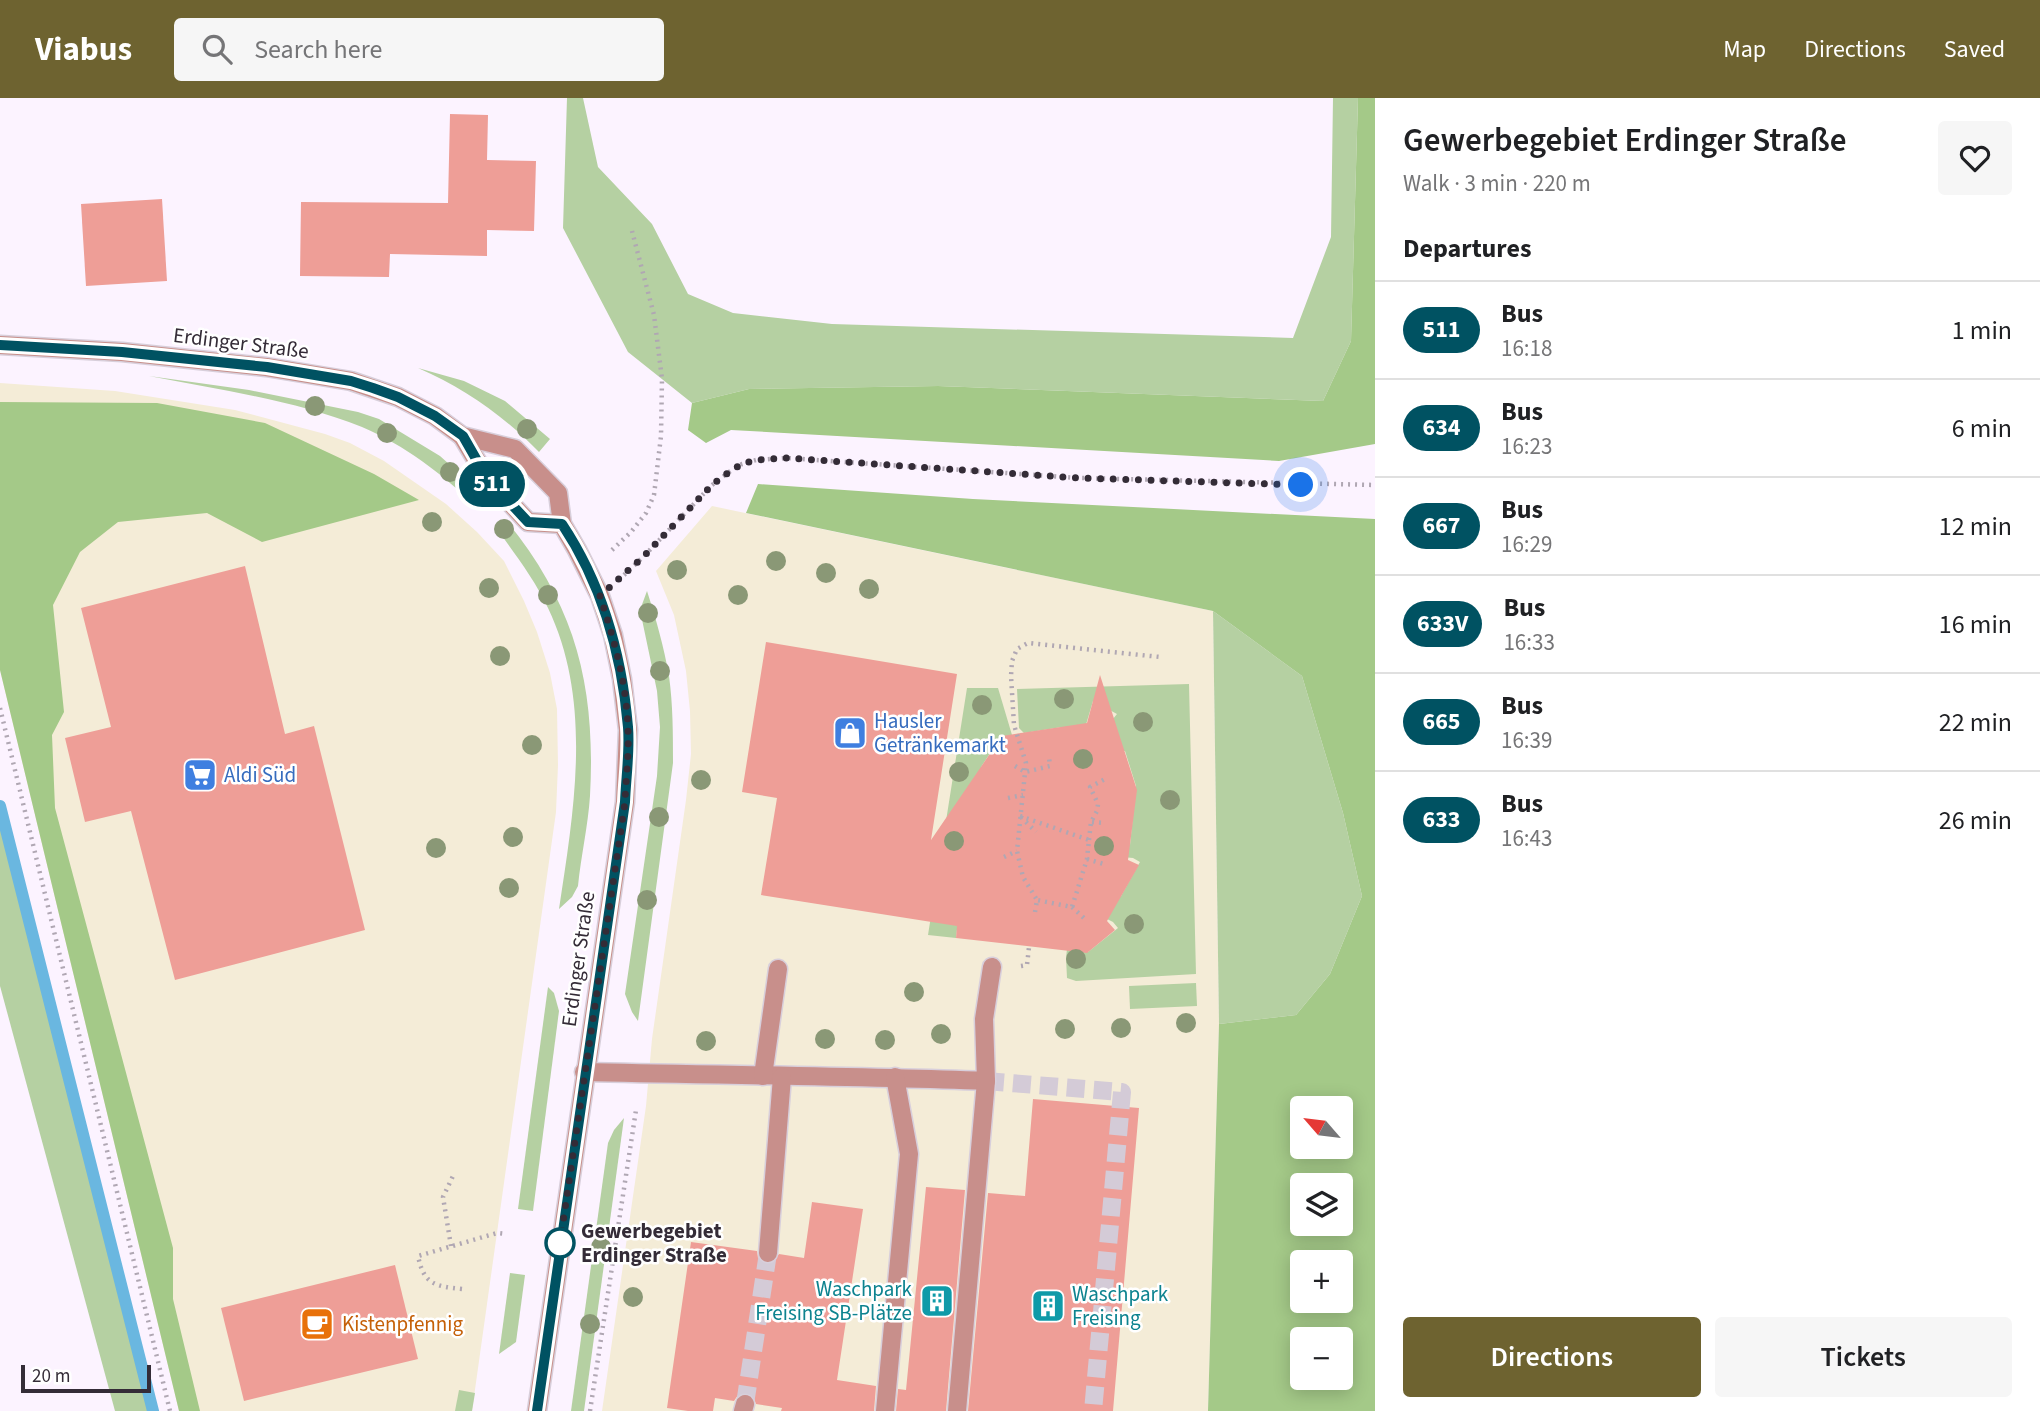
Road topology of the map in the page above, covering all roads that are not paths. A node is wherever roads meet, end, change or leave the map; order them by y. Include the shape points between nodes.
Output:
1 (0, 345) edge
2 (463, 436) junction
3 (562, 524) junction
4 (992, 967) dead end
5 (778, 969) dead end
6 (584, 1072) junction
7 (762, 1076) junction
8 (782, 1077) junction
9 (895, 1077) junction
10 (986, 1081) junction
11 (768, 1253) tunnel mouth
12 (537, 1411) edge
13 (885, 1411) edge
14 (957, 1411) edge

1 - 2 street, Erdinger Straße via 122,352 351,381 398,397
2 - 3 street, Erdinger Straße via 487,478 528,522
2 - 3 street, Erdinger Straße via 515,449 558,493
3 - 6 street, Erdinger Straße via 600,596 622,679 628,730 625,802
4 - 10 street via 984,1019
5 - 7 street
6 - 7 street
6 - 12 street, Erdinger Straße
7 - 8 street
8 - 9 street
8 - 11 street
9 - 10 street
9 - 13 street via 909,1154
10 - 14 street

